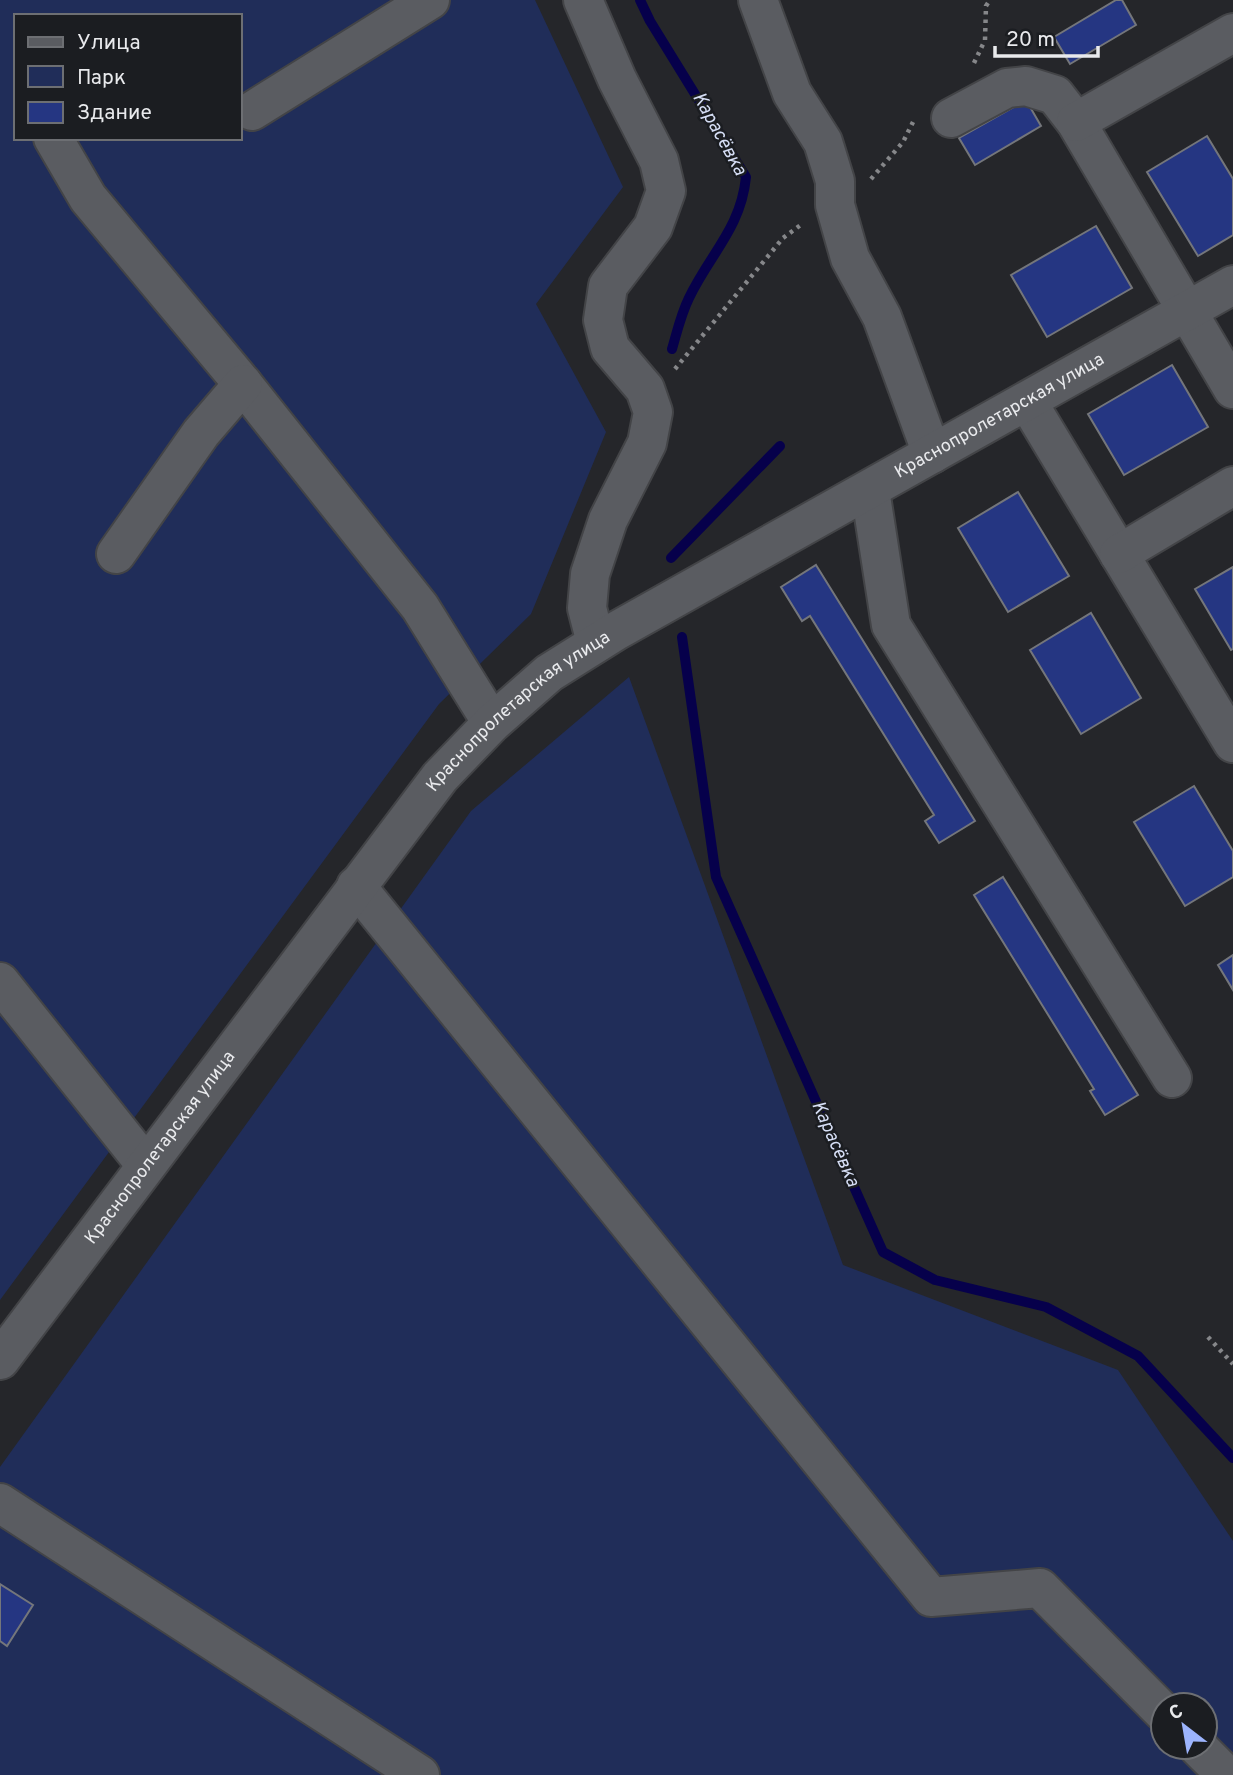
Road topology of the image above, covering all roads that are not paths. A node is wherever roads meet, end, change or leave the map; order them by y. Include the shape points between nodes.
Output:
1 (430, 0) edge
2 (583, 0) edge
3 (758, 0) edge
4 (1233, 33) edge
5 (253, 111) dead end
6 (951, 118) dead end
7 (1076, 122) junction
8 (54, 140) edge
9 (1233, 285) edge
10 (1187, 311) junction
11 (243, 384) junction
12 (1233, 389) edge
13 (1027, 401) junction
14 (932, 454) junction
15 (1233, 486) edge
16 (870, 489) junction
17 (116, 554) dead end
18 (1119, 554) junction
19 (596, 643) junction
20 (1227, 718) edge
21 (492, 723) junction
22 (356, 886) junction
23 (0, 982) edge
24 (1172, 1078) dead end
25 (145, 1164) junction
26 (0, 1360) edge
27 (0, 1503) edge
28 (1149, 1698) edge
29 (1212, 1761) edge
30 (419, 1775) edge
31 (1226, 1775) edge

1 - 5 street
2 - 19 street via 659,161 666,191 653,227 608,286 603,320 610,348 645,389 653,412 647,443 608,520 590,574 587,608
3 - 14 street via 792,93 823,142 850,258 882,317
4 - 7 street
6 - 7 street via 1007,88 1026,86 1055,94
7 - 10 street
8 - 11 street via 88,198
9 - 10 street, Краснопролетарская улица
10 - 12 street
10 - 13 street, Краснопролетарская улица
11 - 17 street via 201,433
11 - 21 street via 420,607
13 - 14 street, Краснопролетарская улица
13 - 18 street
14 - 16 street, Краснопролетарская улица
15 - 18 street
16 - 19 street, Краснопролетарская улица
16 - 24 street via 891,625
18 - 20 street
19 - 21 street, Краснопролетарская улица via 549,673
21 - 22 street, Краснопролетарская улица via 440,777
22 - 25 street, Краснопролетарская улица
22 - 28 street via 931,1597 1040,1588
23 - 25 street
25 - 26 street, Краснопролетарская улица
27 - 30 street
29 - 31 street

